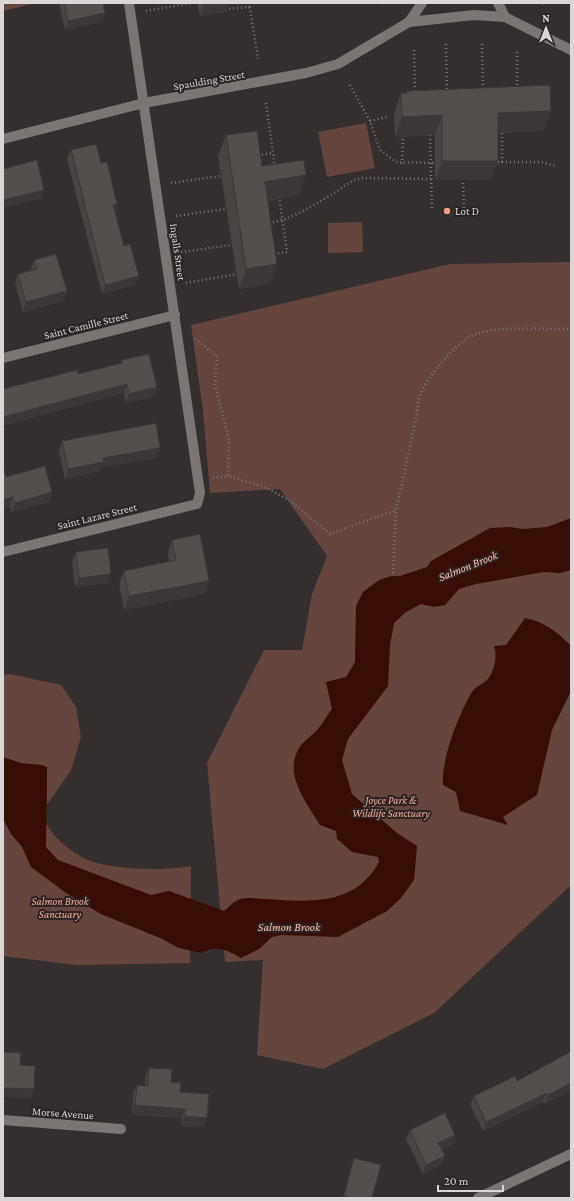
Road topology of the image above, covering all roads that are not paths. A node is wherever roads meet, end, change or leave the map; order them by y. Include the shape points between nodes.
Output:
1 (129, 3) edge
2 (422, 3) edge
3 (498, 3) edge
4 (505, 17) junction
5 (409, 22) junction
6 (571, 50) edge
7 (144, 103) junction
8 (3, 139) edge
9 (174, 315) junction
10 (3, 358) edge
11 (197, 504) joint
12 (3, 552) edge
13 (3, 1120) edge
14 (121, 1129) dead end
15 (571, 1154) edge
16 (478, 1198) edge

1 - 7 street, Ingalls Street
2 - 5 street, Spaulding Street
3 - 4 street
4 - 5 street, Spaulding Street via 474,15
4 - 6 street
5 - 7 street, Spaulding Street via 338,64 306,73
7 - 8 street, Spaulding Street
7 - 9 street, Ingalls Street
9 - 10 street, Saint Camille Street
9 - 11 street, Ingalls Street via 200,493
11 - 12 street, Saint Lazare Street
13 - 14 street, Morse Avenue
15 - 16 street

